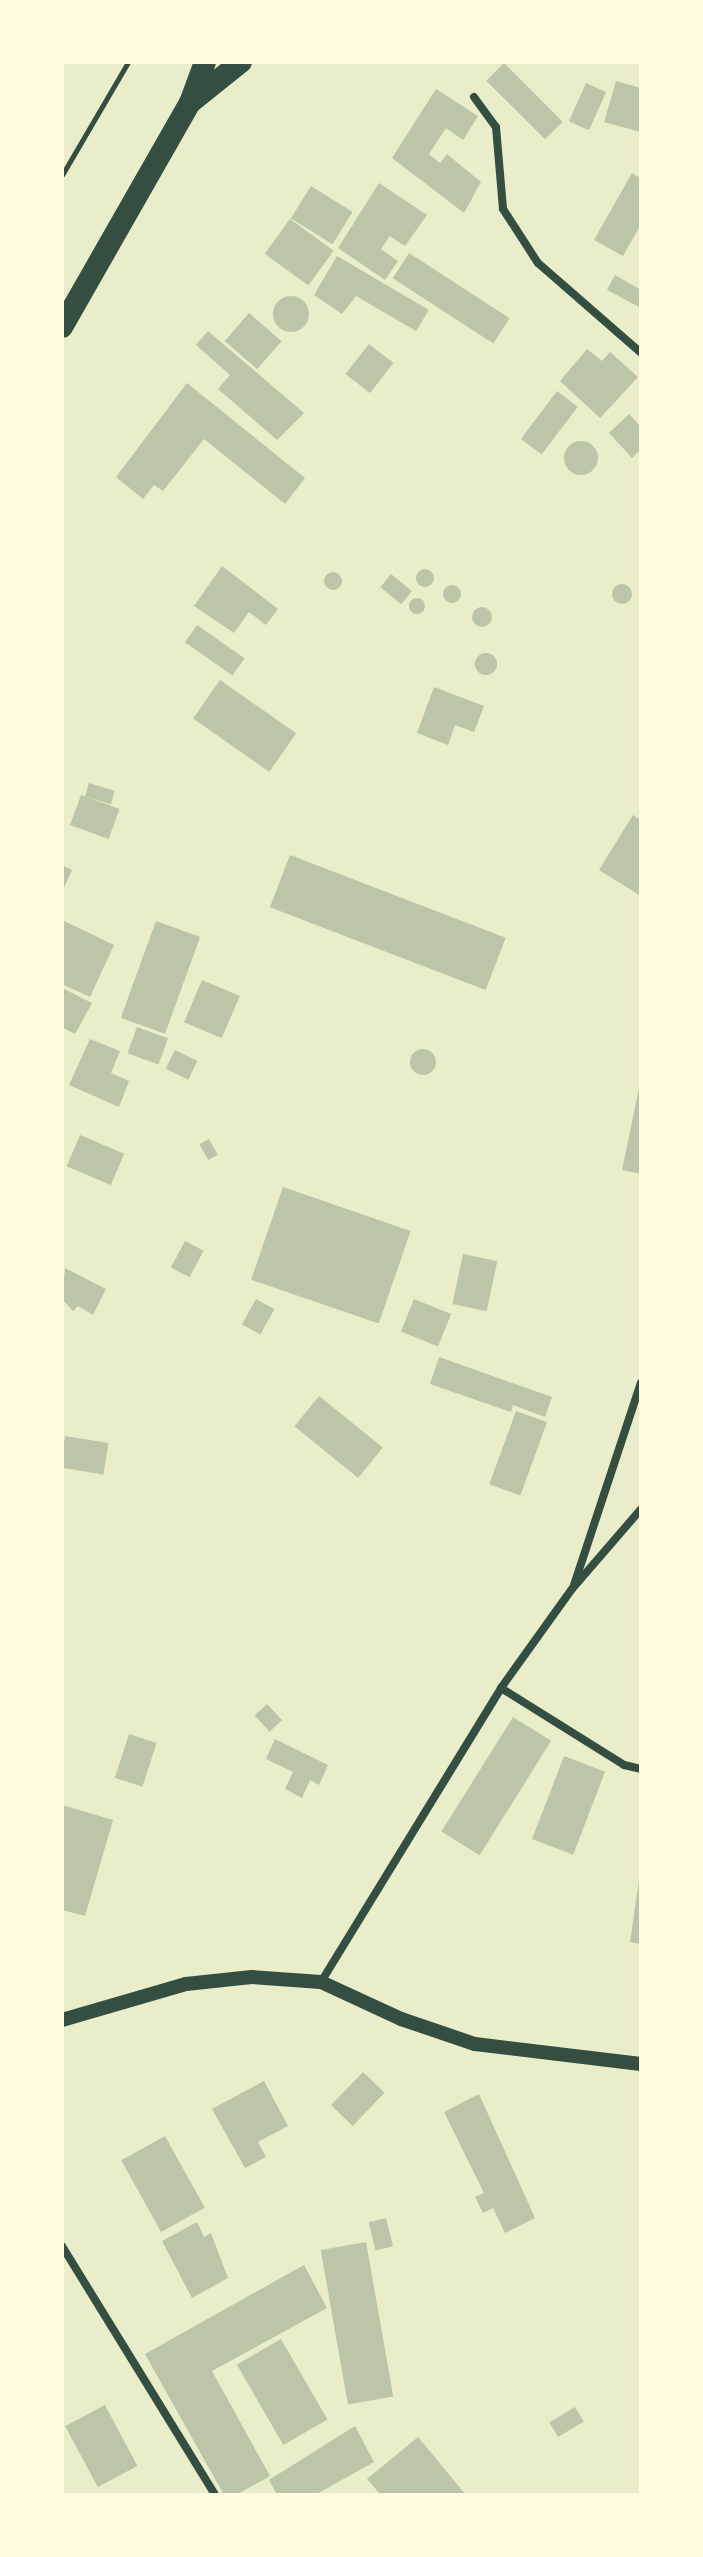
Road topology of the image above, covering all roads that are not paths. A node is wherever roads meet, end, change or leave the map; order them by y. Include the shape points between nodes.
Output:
1 (205, 62) edge
2 (241, 62) edge
3 (474, 97) dead end
4 (190, 103) junction
5 (62, 327) edge
6 (641, 353) edge
7 (641, 1383) edge
8 (641, 1509) edge
9 (572, 1589) junction
10 (501, 1688) junction
11 (641, 1769) edge
12 (321, 1982) junction
13 (62, 2020) edge
14 (641, 2064) edge
15 (62, 2246) edge
16 (215, 2495) edge

1 - 4 highway
2 - 4 highway
3 - 6 street via 496,127 503,209 517,231 538,263
4 - 5 highway
7 - 9 street
8 - 9 street
9 - 10 street
10 - 11 street via 624,1765
10 - 12 street
12 - 13 street via 252,1977 186,1984
12 - 14 street via 401,2019 475,2044
15 - 16 street

